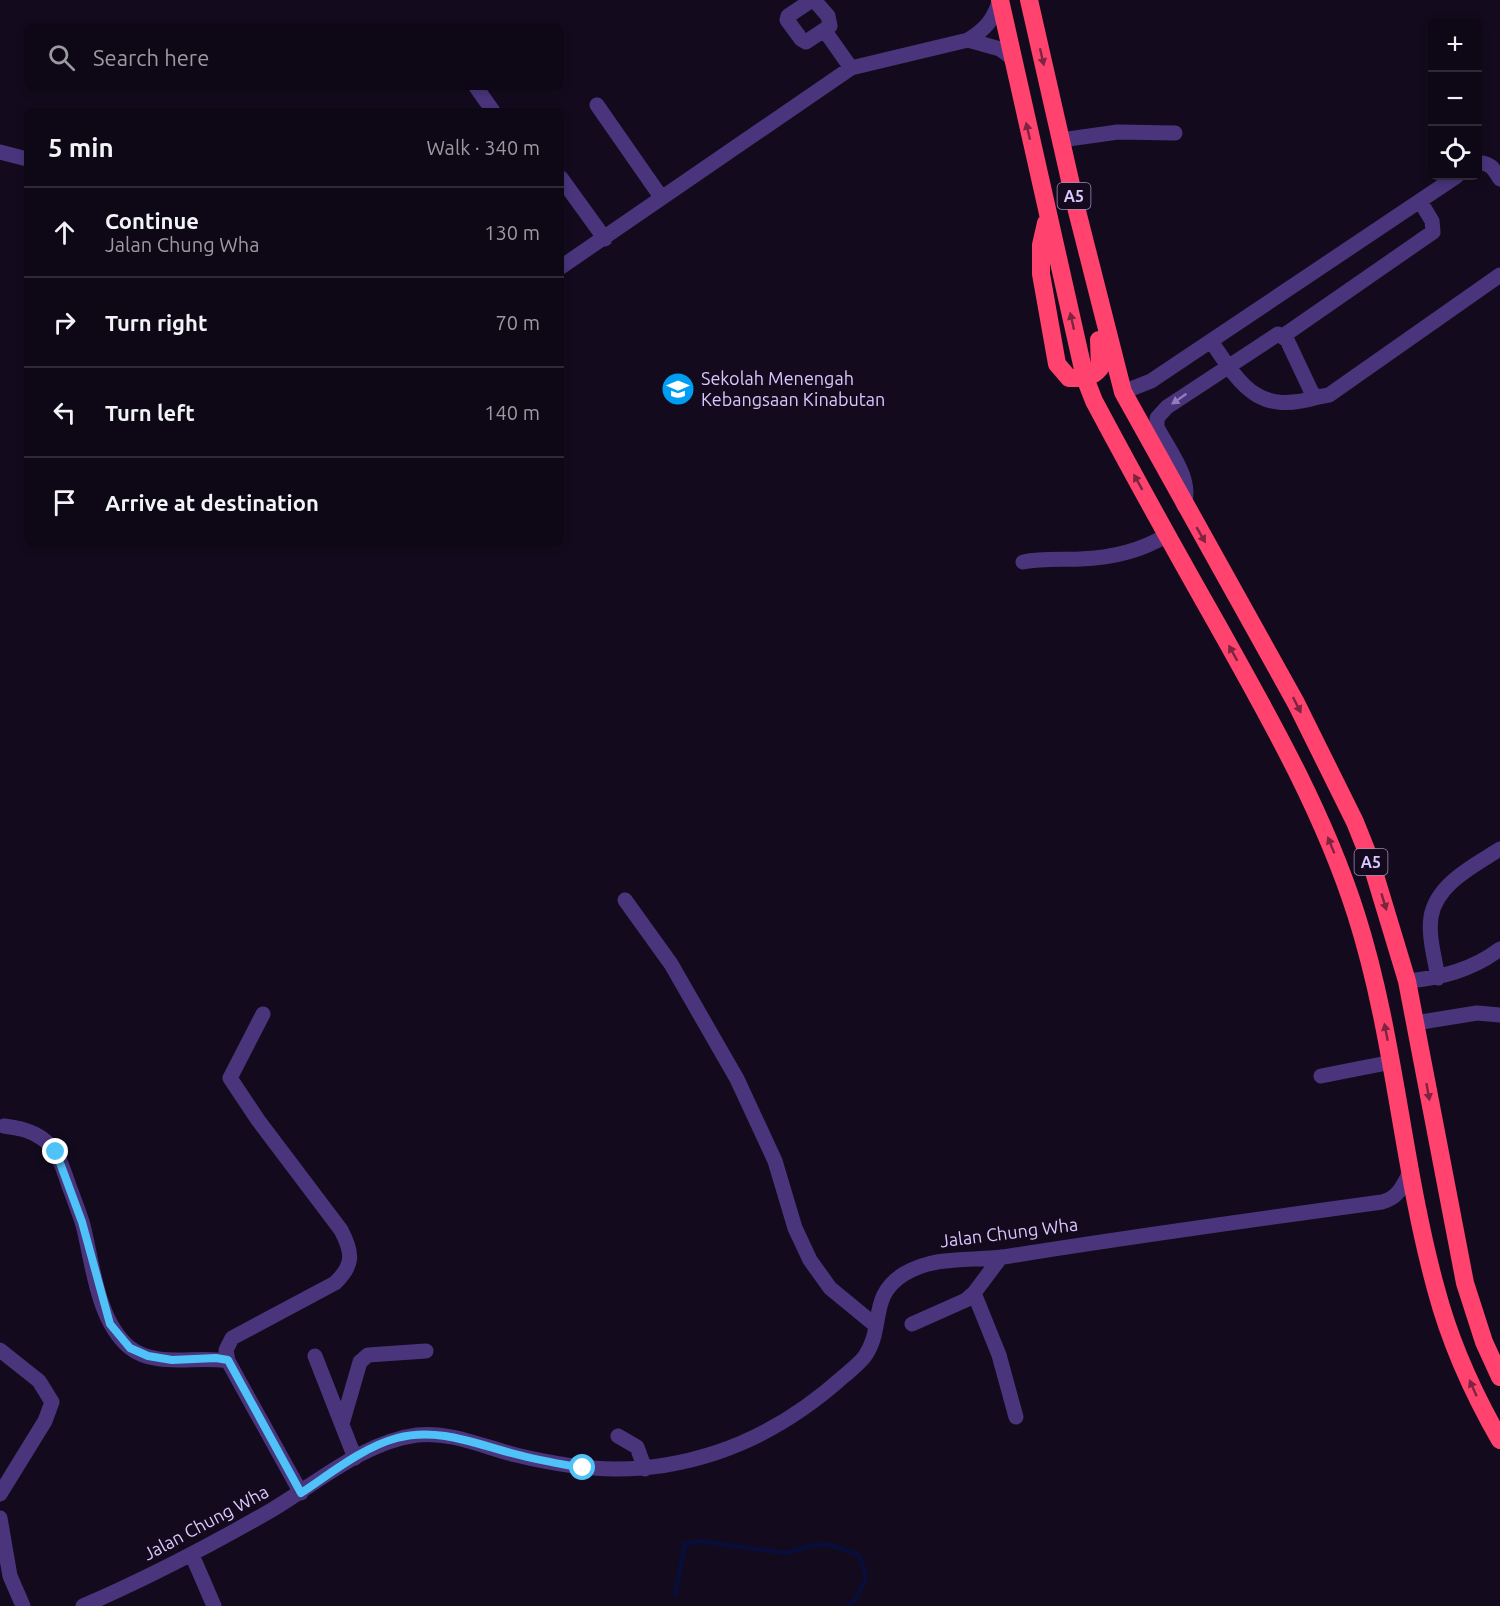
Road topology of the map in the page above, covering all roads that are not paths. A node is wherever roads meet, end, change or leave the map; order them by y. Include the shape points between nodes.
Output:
1 (812, 0) edge
2 (1000, 0) edge
3 (1029, 0) edge
4 (825, 31) junction
5 (968, 40) junction
6 (1012, 58) junction
7 (851, 69) junction
8 (478, 90) edge
9 (597, 105) dead end
10 (491, 108) edge
11 (1175, 133) dead end
12 (1061, 140) junction
13 (0, 152) edge
14 (24, 158) edge
15 (1482, 162) edge
16 (1500, 178) edge
17 (1451, 180) edge
18 (564, 182) edge
19 (661, 197) junction
20 (1420, 201) junction
21 (1077, 211) junction
22 (605, 238) junction
23 (564, 265) edge
24 (1500, 275) edge
25 (1283, 336) junction
26 (1211, 341) junction
27 (1227, 366) junction
28 (1085, 378) junction
29 (1123, 392) junction
30 (1318, 397) junction
31 (1094, 401) junction
32 (1185, 506) junction
33 (1167, 535) junction
34 (1023, 562) dead end
35 (1500, 849) edge
36 (625, 900) dead end
37 (1500, 949) edge
38 (1438, 978) junction
39 (1407, 981) junction
40 (263, 1014) dead end
41 (1500, 1015) edge
42 (1415, 1023) junction
43 (1392, 1062) junction
44 (1321, 1076) dead end
45 (4, 1126) dead end
46 (1410, 1172) junction
47 (1001, 1257) junction
48 (974, 1293) junction
49 (875, 1324) junction
50 (912, 1324) dead end
51 (0, 1350) edge
52 (426, 1351) dead end
53 (315, 1356) dead end
54 (228, 1360) junction
55 (1500, 1377) edge
56 (1016, 1417) dead end
57 (342, 1424) junction
58 (618, 1436) dead end
59 (1500, 1440) edge
60 (355, 1458) junction
61 (645, 1469) junction
62 (301, 1493) junction
63 (0, 1494) edge
64 (0, 1518) edge
65 (192, 1555) junction
66 (23, 1606) edge
67 (83, 1606) edge
68 (214, 1606) edge

1 - 4 street via 828,16 830,26
1 - 4 street via 787,20 806,42
2 - 5 street via 994,19
2 - 6 highway, A5
3 -> 12 highway, A5
4 - 7 street
5 - 6 street via 1000,49
5 - 7 street
28 -> 6 highway, A5
7 - 19 street
8 - 10 street
9 - 19 street
11 - 12 street via 1118,132
12 - 21 highway, A5
13 - 14 street
15 - 16 street via 1492,167
17 - 20 street
18 - 22 street
19 - 22 street
20 - 25 street via 1432,221 1433,232
20 - 26 street
21 - 28 highway via 1071,229 1101,355 1100,368
21 - 29 highway, A5
22 - 23 street
24 - 30 street via 1329,394
25 - 27 street via 1278,334
25 - 30 street via 1312,393
26 - 27 street
26 - 29 street via 1150,381
27 - 30 street via 1247,389 1268,401 1296,403
27 -> 32 street via 1157,418 1157,427 1187,483
28 - 31 highway, A5
29 - 31 highway
29 - 32 highway, A5
33 -> 31 highway, A5
32 -> 39 highway, A5 via 1296,703 1355,822
33 - 34 street via 1127,553
43 -> 33 highway, A5 via 1376,983 1325,831 1270,719
35 - 38 street via 1450,884 1436,901 1431,917
36 - 49 street via 672,964 737,1079 775,1161 795,1228 810,1260 831,1288
37 - 38 street via 1485,960
38 - 39 street
39 - 42 highway, A5
40 - 54 street via 230,1078 341,1230 350,1260 346,1272 335,1283 232,1338 226,1350
41 - 42 street via 1477,1013
42 -> 55 highway, A5 via 1465,1283
43 - 44 street
43 - 46 highway, A5
45 - 54 street via 28,1131 56,1152 82,1222 110,1324 130,1348 172,1360
46 - 47 street, Jalan Chung Wha via 1393,1199 1382,1202
59 -> 46 highway, A5 via 1460,1360 1436,1292
47 - 48 street
47 - 49 street, Jalan Chung Wha via 956,1258 914,1268 886,1288
48 - 50 street
48 - 56 street via 999,1355
49 - 61 street, Jalan Chung Wha via 866,1356 820,1397 774,1428 720,1452 670,1467
51 - 63 street via 39,1381 52,1402 45,1421
52 - 57 street via 368,1355 360,1362
53 - 57 street
54 - 62 street
57 - 60 street
58 - 61 street via 637,1447
60 - 61 street, Jalan Chung Wha via 396,1438 423,1434 451,1436 583,1468
60 - 62 street, Jalan Chung Wha
62 - 65 street, Jalan Chung Wha
64 - 66 street via 10,1576
65 - 67 street, Jalan Chung Wha
65 - 68 street

